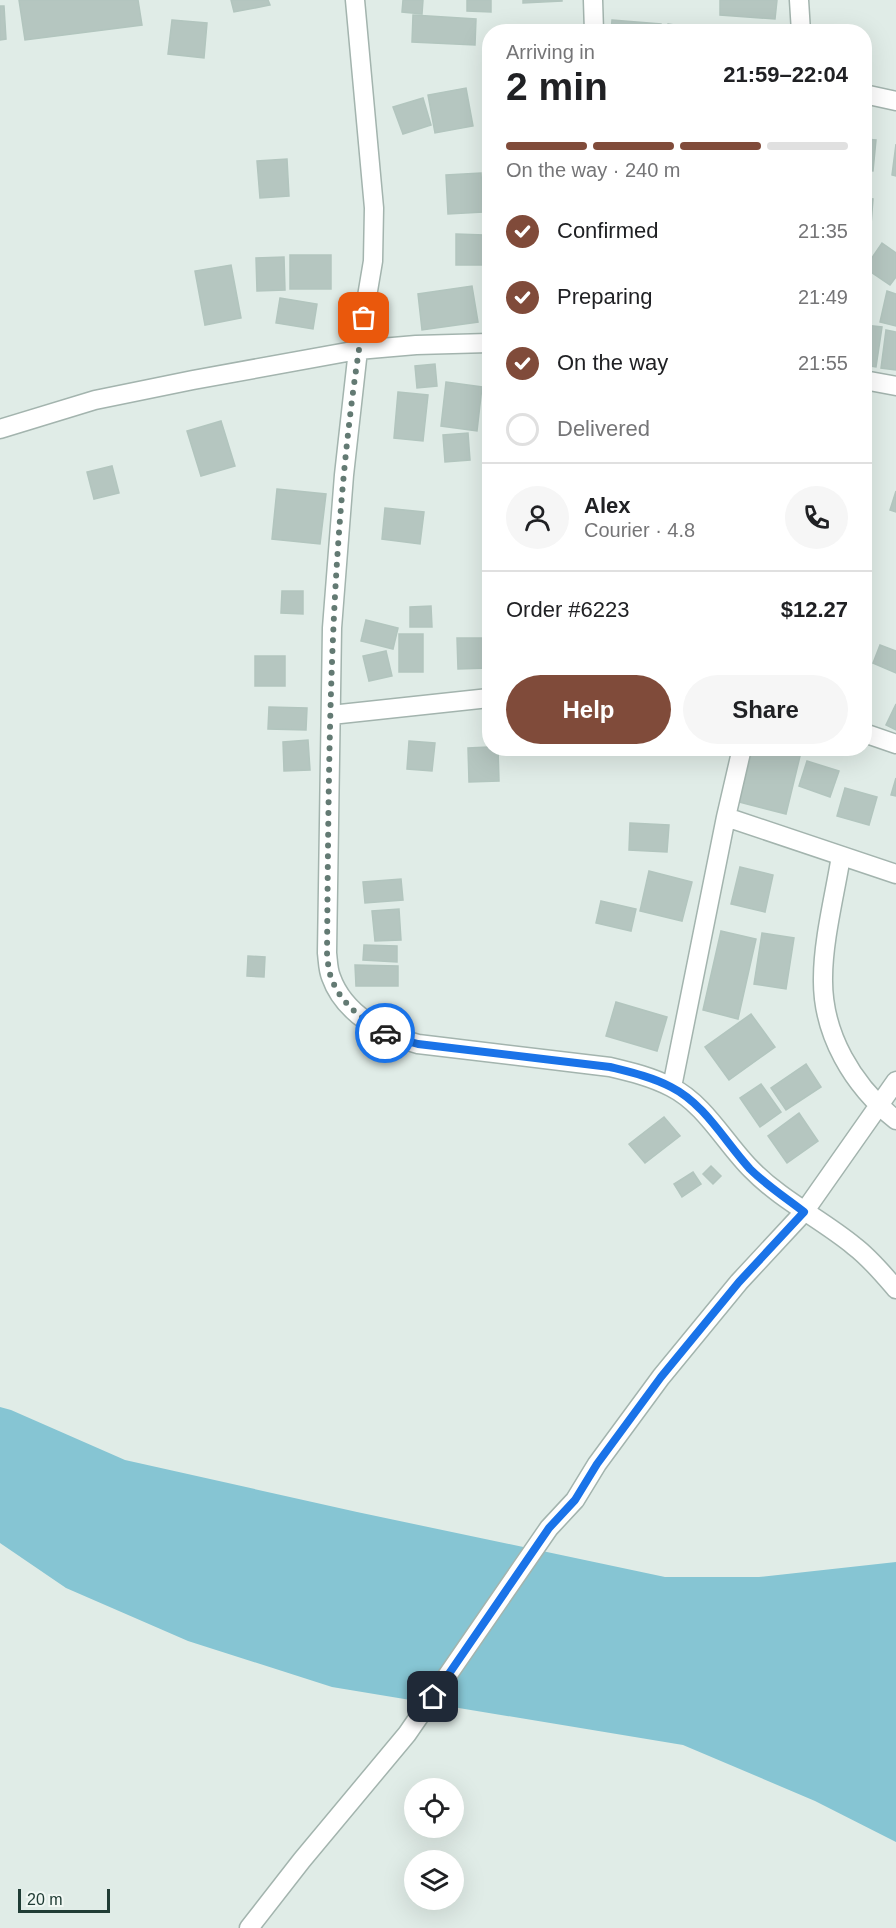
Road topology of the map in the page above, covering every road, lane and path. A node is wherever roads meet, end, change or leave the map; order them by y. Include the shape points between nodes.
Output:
1 (355, 0) edge
2 (593, 0) edge
3 (800, 0) edge
4 (594, 24) edge
5 (801, 24) edge
6 (872, 96) edge
7 (896, 101) edge
8 (482, 343) edge
9 (358, 350) junction
10 (872, 382) edge
11 (896, 386) edge
12 (0, 429) edge
13 (482, 699) edge
14 (331, 716) junction
15 (872, 736) edge
16 (896, 744) edge
17 (740, 756) edge
18 (726, 817) junction
19 (842, 856) junction
20 (896, 874) edge
21 (896, 1081) edge
22 (672, 1087) junction
23 (879, 1106) junction
24 (896, 1120) edge
25 (804, 1212) junction
26 (896, 1289) edge
27 (249, 1928) edge

1 - 9 street via 375,208 373,261
2 - 4 street
3 - 5 street
6 - 7 street
8 - 9 street
9 - 12 street via 95,400
9 - 14 street via 332,628
10 - 11 street
13 - 14 street
14 - 22 street via 327,953 330,976 354,1011 372,1026 418,1044 610,1067
15 - 16 street
17 - 18 street
18 - 19 street
18 - 22 street
19 - 20 street
19 - 23 street via 822,977 824,1004 844,1059
21 - 23 street
22 - 25 street via 709,1119 751,1170
23 - 24 street
23 - 25 street
25 - 26 street via 855,1246
25 - 27 street via 739,1282 661,1377 575,1500 549,1528 407,1734

